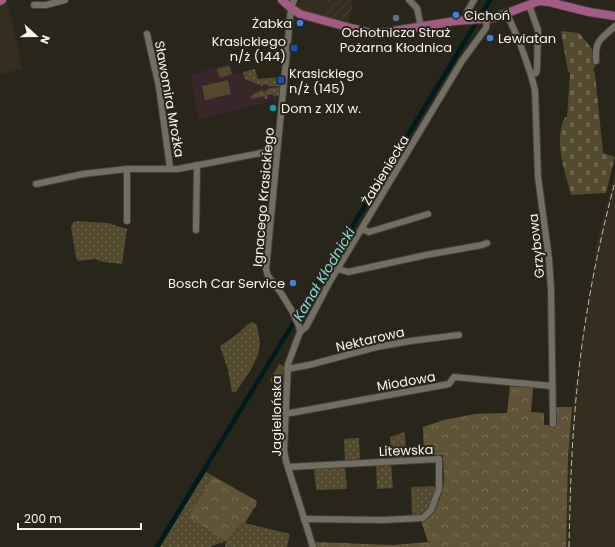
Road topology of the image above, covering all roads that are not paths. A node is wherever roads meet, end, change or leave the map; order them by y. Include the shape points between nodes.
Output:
1 (65, 0) edge
2 (282, 0) edge
3 (294, 0) edge
4 (409, 0) edge
5 (474, 0) edge
6 (544, 1) edge
7 (34, 5) dead end
8 (529, 5) junction
9 (291, 8) junction
10 (507, 14) junction
11 (614, 18) edge
12 (486, 19) junction
13 (470, 20) junction
14 (615, 26) edge
15 (421, 27) junction
16 (147, 34) dead end
17 (596, 61) dead end
18 (531, 75) junction
19 (277, 150) junction
20 (197, 165) junction
21 (170, 168) junction
22 (127, 169) junction
23 (36, 184) dead end
24 (428, 214) dead end
25 (127, 221) dead end
26 (362, 229) junction
27 (196, 230) dead end
28 (487, 243) dead end
29 (338, 269) junction
30 (299, 329) junction
31 (459, 335) dead end
32 (287, 369) junction
33 (552, 386) junction
34 (285, 414) junction
35 (553, 424) dead end
36 (288, 467) junction
37 (304, 519) junction
38 (313, 547) edge

1 - 7 street
2 - 9 main road
3 - 9 street, Ignacego Krasickiego
4 - 15 street via 417,8
5 - 13 street via 467,12
6 - 8 main road
6 - 11 main road
8 - 10 main road
8 - 18 street via 538,30 537,69 536,73
9 - 15 main road via 312,18 371,32
9 - 19 street, Ignacego Krasickiego
10 - 12 main road
10 - 18 street, Grzybowa
12 - 13 main road
12 - 26 street, Żabieniecka via 486,28 462,61
13 - 15 main road
14 - 17 street via 598,42
16 - 21 street, Sławomira Mrożka via 159,87
18 - 33 street, Grzybowa via 535,90 538,177 549,259
19 - 20 street
19 - 30 street, Ignacego Krasickiego via 266,269 292,311
20 - 21 street
20 - 27 street
21 - 22 street
22 - 23 street via 84,174
22 - 25 street
24 - 26 street via 369,232
26 - 29 street, Żabieniecka
28 - 29 street via 348,272
29 - 30 street, Żabieniecka via 306,327
30 - 32 street, Jagiellońska
31 - 32 street, Nektarowa via 377,347
32 - 34 street, Jagiellońska
33 - 34 street, Miodowa via 454,378 449,384
33 - 35 street, Grzybowa
34 - 36 street, Jagiellońska via 284,450
36 - 37 street, Jagiellońska
36 - 37 street, Litewska via 440,458 439,489 431,510 423,518
37 - 38 street, Jagiellońska

